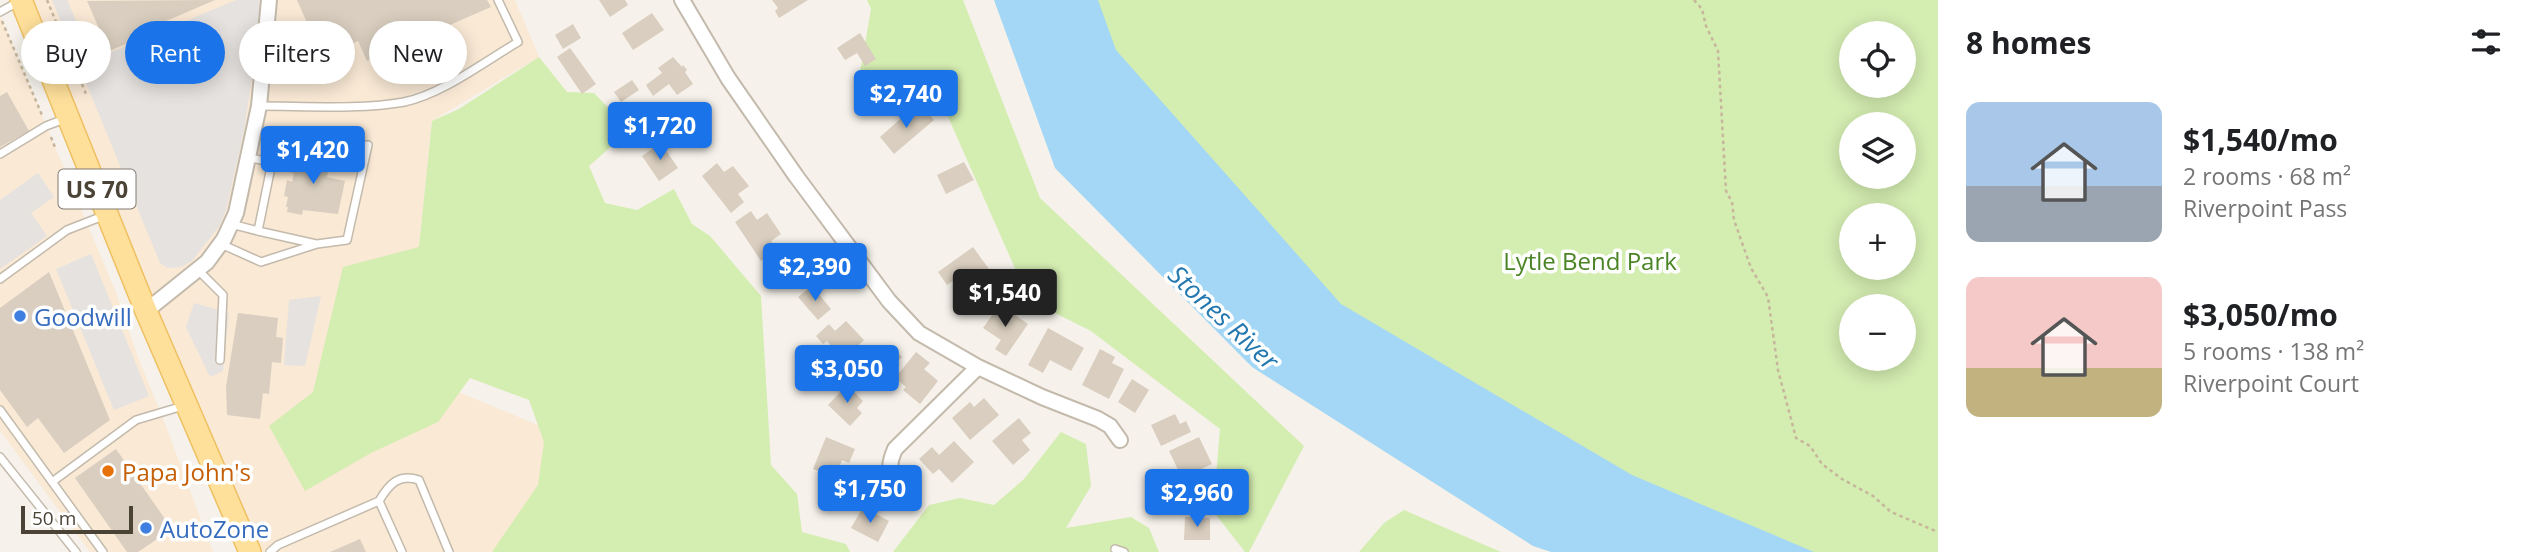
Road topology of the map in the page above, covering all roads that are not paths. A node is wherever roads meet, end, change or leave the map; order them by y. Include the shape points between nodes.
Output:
1 (21, 0) edge
2 (269, 0) edge
3 (498, 0) edge
4 (682, 0) edge
5 (0, 14) edge
6 (259, 106) junction
7 (68, 117) junction
8 (0, 154) edge
9 (250, 158) junction
10 (272, 162) junction
11 (107, 214) junction
12 (231, 224) junction
13 (258, 231) junction
14 (221, 243) junction
15 (317, 244) junction
16 (197, 269) junction
17 (0, 279) edge
18 (146, 311) junction
19 (220, 360) dead end
20 (978, 367) junction
21 (187, 404) junction
22 (0, 411) edge
23 (1120, 440) dead end
24 (0, 457) edge
25 (52, 482) junction
26 (900, 483) dead end
27 (379, 501) junction
28 (1115, 549) dead end
29 (76, 552) edge
30 (103, 552) edge
31 (250, 552) edge
32 (270, 552) edge
33 (402, 552) edge
34 (449, 552) edge
35 (1124, 552) edge

1 - 5 lane
1 - 7 main road, US 70
2 - 6 street
3 - 6 lane via 518,42 436,90 405,102
4 - 20 street via 728,78 889,301 919,333
6 - 9 street
7 - 8 lane
7 - 11 main road, US 70
9 - 10 lane
9 - 12 street
10 - 13 lane
10 - 15 lane via 293,148 368,145 347,240
11 - 17 lane via 67,230
11 - 18 main road, US 70
12 - 13 lane
12 - 14 street
13 - 15 lane
14 - 15 lane via 261,262
14 - 16 street
16 - 18 street
16 - 19 lane via 223,295
18 - 21 main road, US 70
20 - 23 street via 1098,419
20 - 26 street via 895,449 890,471
21 - 25 lane via 136,420
21 - 31 main road, US 70
22 - 25 lane
24 - 29 lane
25 - 30 lane
27 - 32 lane
27 - 33 lane
27 - 34 lane via 396,481 419,480
28 - 35 lane

